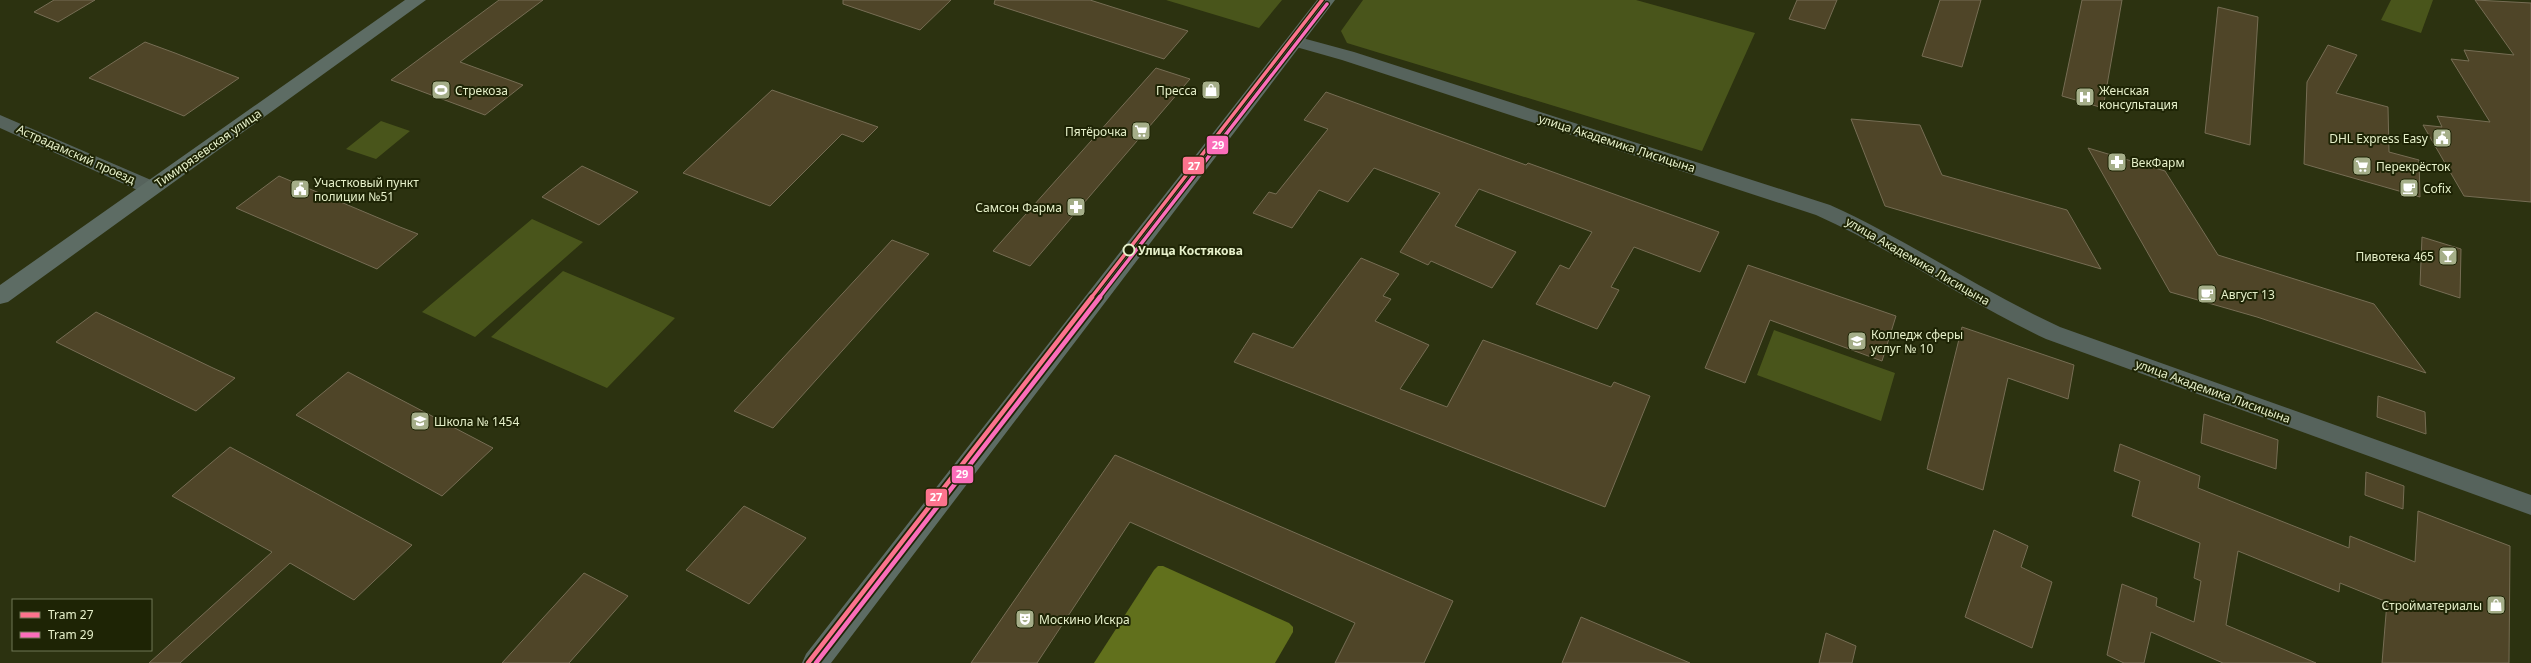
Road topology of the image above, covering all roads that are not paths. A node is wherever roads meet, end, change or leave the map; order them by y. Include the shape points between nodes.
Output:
1 (417, 0) edge
2 (1326, 0) edge
3 (1295, 42) junction
4 (0, 121) edge
5 (151, 188) junction
6 (0, 296) edge
7 (2531, 505) edge
8 (815, 663) edge

1 - 5 street, Тимирязевская улица
2 - 3 street
3 - 7 street, улица Академика Лисицына via 1348,56 1823,210 1870,231 1990,302 2053,333
3 - 8 street
4 - 5 street, Астрадамский проезд
5 - 6 street, Тимирязевская улица

